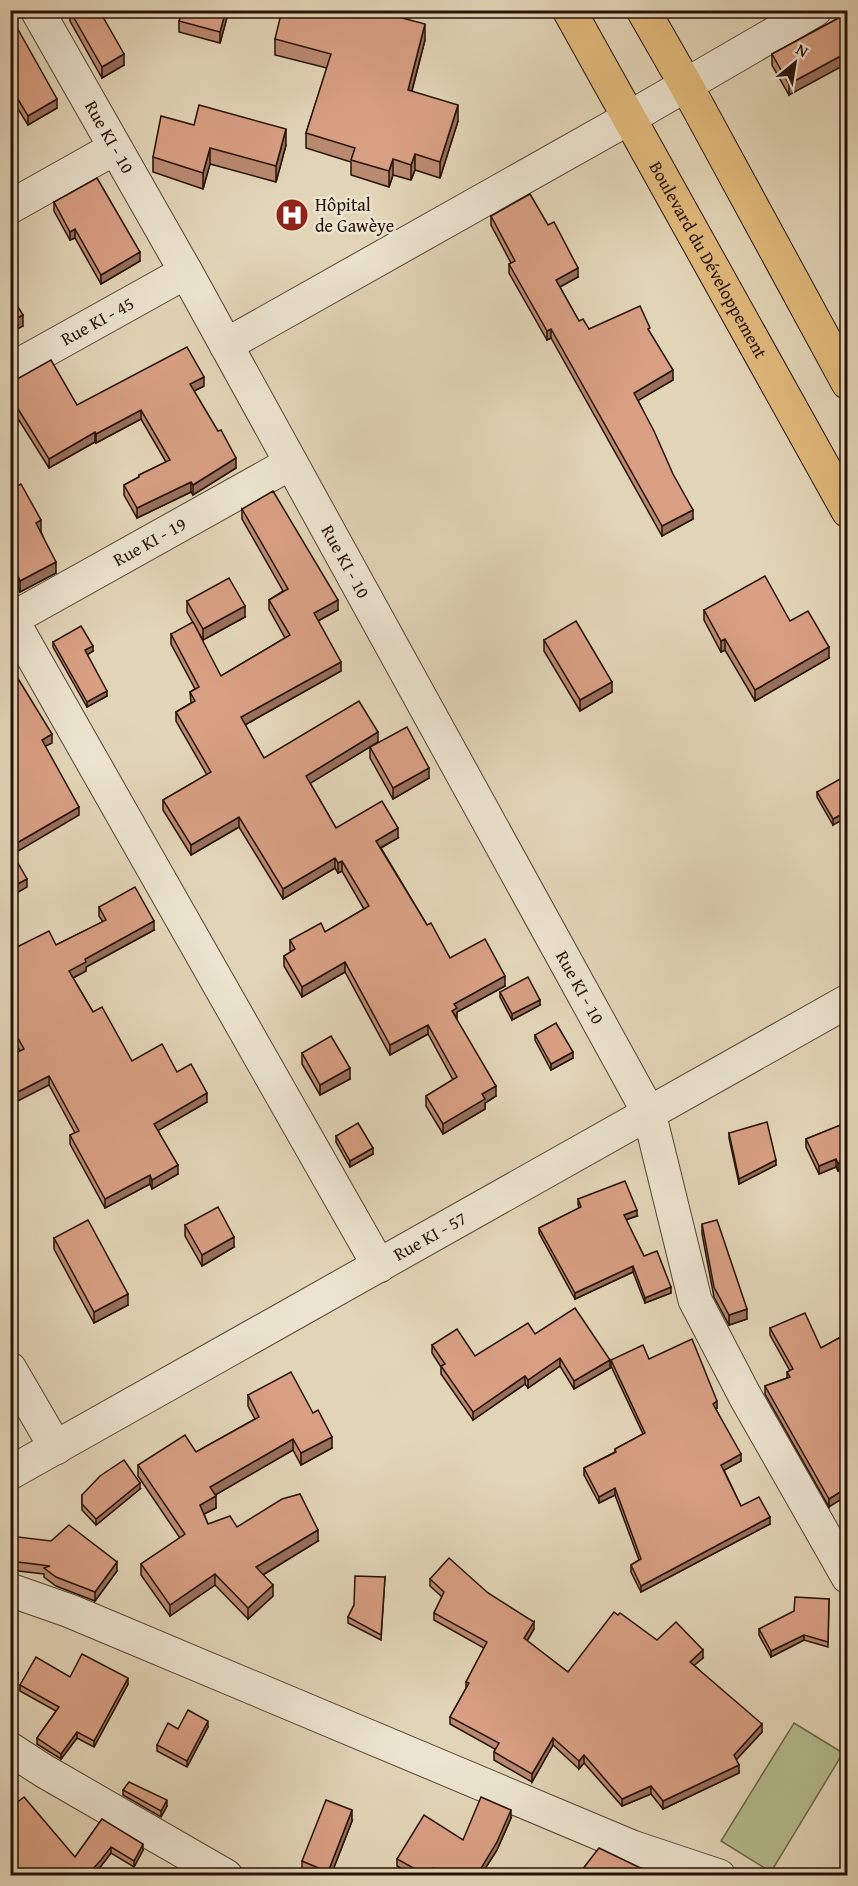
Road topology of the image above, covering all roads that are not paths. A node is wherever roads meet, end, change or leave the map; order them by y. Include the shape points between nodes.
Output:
1 (37, 10) edge
2 (569, 10) edge
3 (643, 10) edge
4 (815, 10) edge
5 (686, 86) junction
6 (629, 118) junction
7 (116, 148) junction
8 (10, 207) edge
9 (186, 272) junction
10 (226, 345) junction
11 (10, 370) edge
12 (848, 383) edge
13 (291, 463) junction
14 (848, 511) edge
15 (11, 620) edge
16 (848, 1001) edge
17 (649, 1113) junction
18 (379, 1266) junction
19 (10, 1368) edge
20 (56, 1448) junction
21 (10, 1473) edge
22 (848, 1577) edge
23 (10, 1590) edge
24 (10, 1749) edge
25 (226, 1875) edge
26 (719, 1875) edge

1 - 7 street, Rue KI - 10
2 - 6 highway, Boulevard du Développement
3 - 5 highway
4 - 5 street
5 - 6 street
5 - 12 highway
6 - 10 street
6 - 14 highway, Boulevard du Développement
7 - 8 street
7 - 9 street, Rue KI - 10
9 - 10 street, Rue KI - 10
9 - 11 street, Rue KI - 45
10 - 13 street, Rue KI - 10
13 - 15 street, Rue KI - 19
13 - 17 street, Rue KI - 10
15 - 18 street
16 - 17 street, Rue KI - 57
17 - 18 street, Rue KI - 57
17 - 22 street, Rue KI - 10 via 695,1300
18 - 20 street, Rue KI - 57
19 - 20 street
20 - 21 street, Rue KI - 57
23 - 26 street via 70,1611 632,1846
24 - 25 street

